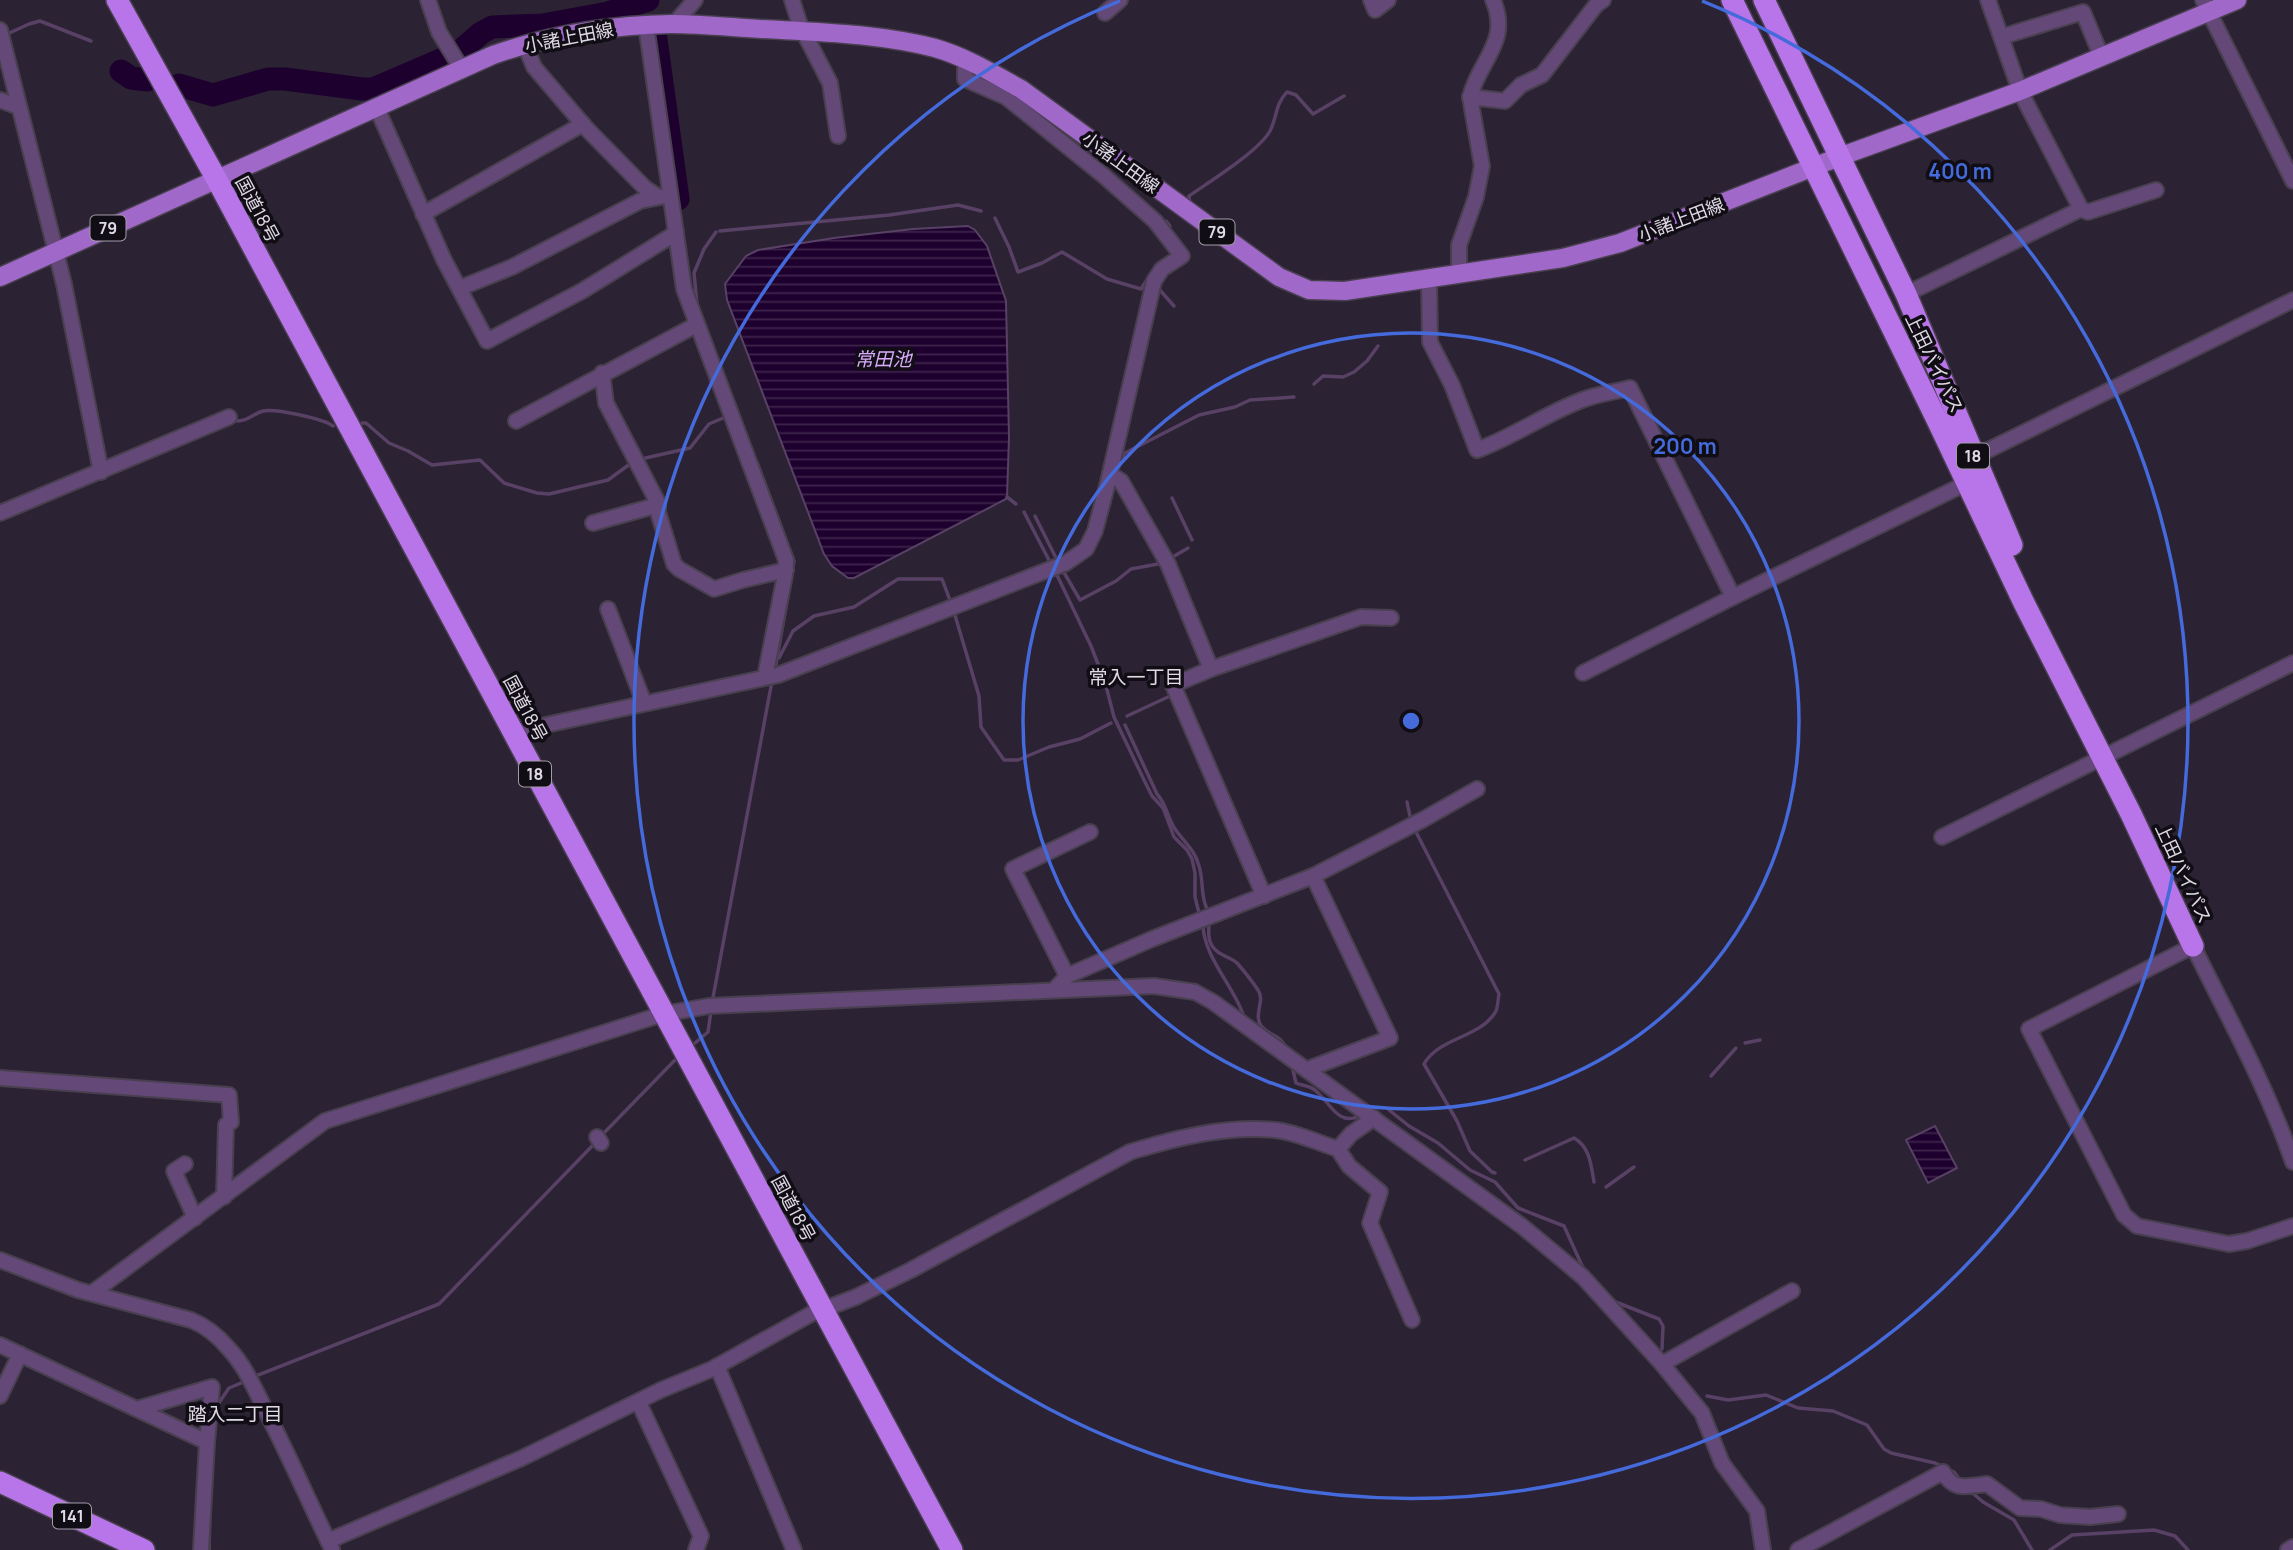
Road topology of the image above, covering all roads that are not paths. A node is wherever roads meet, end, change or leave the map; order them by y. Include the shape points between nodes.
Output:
1 (117, 0) edge
2 (433, 0) edge
3 (695, 0) edge
4 (792, 0) edge
5 (1120, 0) edge
6 (1371, 0) edge
7 (1388, 0) edge
8 (1493, 0) edge
9 (1603, 0) edge
10 (1732, 0) edge
11 (1764, 0) edge
12 (2236, 0) edge
13 (1991, 1) edge
14 (2206, 7) edge
15 (1105, 13) dead end
16 (674, 24) junction
17 (646, 25) junction
18 (803, 32) junction
19 (1, 35) edge
20 (2001, 37) junction
21 (525, 45) junction
22 (2102, 58) junction
23 (965, 60) junction
24 (461, 68) junction
25 (2020, 91) junction
26 (1470, 97) junction
27 (0, 100) edge
28 (376, 106) junction
29 (19, 107) junction
30 (583, 124) junction
31 (838, 136) dead end
32 (1839, 157) junction
33 (1814, 168) junction
34 (217, 180) junction
35 (2293, 181) edge
36 (2156, 190) dead end
37 (663, 196) junction
38 (2081, 209) junction
39 (423, 214) junction
40 (676, 233) junction
41 (54, 253) junction
42 (1459, 273) junction
43 (0, 277) edge
44 (1429, 278) junction
45 (460, 288) junction
46 (1906, 294) junction
47 (2293, 300) edge
48 (696, 325) junction
49 (602, 373) junction
50 (229, 417) dead end
51 (516, 421) dead end
52 (1974, 457) junction
53 (101, 472) junction
54 (1110, 474) junction
55 (1967, 483) junction
56 (658, 505) junction
57 (0, 513) edge
58 (593, 523) dead end
59 (786, 570) junction
60 (1733, 597) junction
61 (608, 609) dead end
62 (1391, 618) dead end
63 (2293, 663) edge
64 (1211, 669) junction
65 (1583, 673) dead end
66 (771, 676) junction
67 (644, 703) junction
68 (513, 732) junction
69 (2106, 756) junction
70 (1477, 789) dead end
71 (1090, 832) dead end
72 (1942, 837) dead end
73 (1313, 876) junction
74 (1264, 896) junction
75 (2193, 946) junction
76 (1067, 976) junction
77 (1055, 989) junction
78 (663, 1014) junction
79 (1308, 1069) junction
80 (0, 1078) edge
81 (1374, 1118) junction
82 (1338, 1149) junction
83 (2293, 1163) edge
84 (185, 1164) dead end
85 (224, 1197) junction
86 (195, 1218) junction
87 (2293, 1226) edge
88 (0, 1260) edge
89 (1792, 1291) dead end
90 (92, 1293) junction
91 (823, 1308) junction
92 (1412, 1320) dead end
93 (0, 1345) edge
94 (20, 1354) junction
95 (1662, 1364) junction
96 (717, 1366) junction
97 (0, 1396) edge
98 (639, 1403) junction
99 (137, 1409) junction
100 (208, 1442) junction
101 (0, 1482) edge
102 (2118, 1514) dead end
103 (330, 1546) edge
104 (2293, 1547) edge
105 (144, 1550) edge
106 (201, 1550) edge
107 (696, 1550) edge
108 (794, 1550) edge
109 (952, 1550) edge
110 (1763, 1550) edge
111 (1798, 1550) edge
112 (2288, 1550) edge

1 - 34 highway, 国道18号 / 18
2 - 24 street via 439,32
3 - 16 street
4 - 18 street
5 - 15 street
6 - 7 street via 1375,10
8 - 26 street via 1498,38
9 - 26 street via 1542,75 1521,85 1505,101
10 - 33 highway, 上田バイパス / 18
11 - 32 highway, 上田バイパス / 18
12 - 14 main road, 小諸上田線 / 79
13 - 20 street
14 - 22 main road, 小諸上田線 / 79
14 - 35 street
16 - 17 main road, 小諸上田線 / 79
16 - 18 main road, 小諸上田線 / 79
17 - 21 main road, 小諸上田線 / 79
17 - 37 street
18 - 23 main road, 小諸上田線 / 79 via 890,40
18 - 31 street via 830,83
19 - 29 street
20 - 22 street via 2083,12
20 - 25 street
21 - 24 main road, 小諸上田線 / 79
21 - 30 street via 534,67
22 - 25 main road, 小諸上田線 / 79
23 - 44 main road, 小諸上田線 / 79 via 1021,89 1290,283 1329,292
23 - 54 street via 965,79 1006,97 1104,176 1155,221 1182,256 1167,264 1154,281
24 - 28 main road, 小諸上田線 / 79
25 - 32 main road, 小諸上田線 / 79
25 - 38 street
26 - 42 street via 1482,166 1459,244
27 - 29 street
28 - 34 main road, 小諸上田線 / 79
28 - 39 street
29 - 41 street
30 - 37 street via 645,188
30 - 39 street
32 - 33 main road, 小諸上田線 / 79
32 - 46 highway, 上田バイパス / 18
33 - 42 main road, 小諸上田線 / 79 via 1590,252
33 - 55 highway, 上田バイパス / 18
34 - 41 main road, 小諸上田線 / 79
34 - 68 highway, 国道18号 / 18
36 - 38 street via 2088,212
37 - 40 street
37 - 45 street via 638,202 512,267
38 - 46 street
39 - 45 street
40 - 45 street via 489,341
40 - 48 street via 684,289
41 - 43 main road, 小諸上田線 / 79
41 - 53 street
42 - 44 main road, 小諸上田線 / 79
44 - 60 street via 1430,342 1477,450 1584,399 1630,388
46 - 52 highway, 上田バイパス / 18
47 - 52 street
48 - 49 street
48 - 59 street
49 - 51 street
49 - 56 street via 606,403
50 - 53 street
52 - 69 highway, 上田バイパス / 18
53 - 57 street
54 - 64 street via 1121,481 1168,564
54 - 66 street via 1092,538 1084,551 1066,563
55 - 60 street
55 - 69 highway, 上田バイパス / 18
56 - 58 street
56 - 59 street via 674,564 712,589
59 - 66 street
60 - 65 street
61 - 67 street
62 - 64 street via 1361,617
63 - 69 street
64 - 74 street via 1173,685
66 - 67 street
67 - 68 street
68 - 78 highway, 国道18号 / 18
69 - 72 street
69 - 75 highway, 上田バイパス / 18
70 - 73 street
71 - 76 street via 1013,869
73 - 74 street
73 - 79 street via 1390,1038
74 - 76 street
75 - 83 street via 2265,1090
75 - 87 street via 2029,1029 2124,1215 2137,1226 2229,1244
76 - 77 street
77 - 78 street via 713,1006
77 - 79 street via 1154,986 1195,992
78 - 85 street via 334,1118
78 - 91 highway, 国道18号 / 18
79 - 81 street
80 - 85 street via 229,1095
81 - 82 street
81 - 95 street via 1583,1277
82 - 91 street via 1276,1130 1222,1131 1159,1143 1130,1152 856,1297
82 - 92 street via 1349,1166 1380,1192 1370,1223
84 - 86 street via 174,1171
85 - 86 street
86 - 90 street
88 - 90 street
89 - 95 street
90 - 103 street via 202,1324 230,1349 253,1386
91 - 96 street
91 - 109 highway, 国道18号 / 18
93 - 94 street
94 - 97 street
94 - 99 street
95 - 110 street via 1702,1413 1722,1462 1757,1511
96 - 98 street
96 - 108 street
98 - 103 street
98 - 107 street via 701,1536
99 - 100 street
99 - 100 street via 212,1387
100 - 106 street
101 - 105 highway, 141
102 - 111 street via 2090,1517 2020,1508 1987,1484 1961,1487 1949,1483 1942,1472
104 - 112 street

